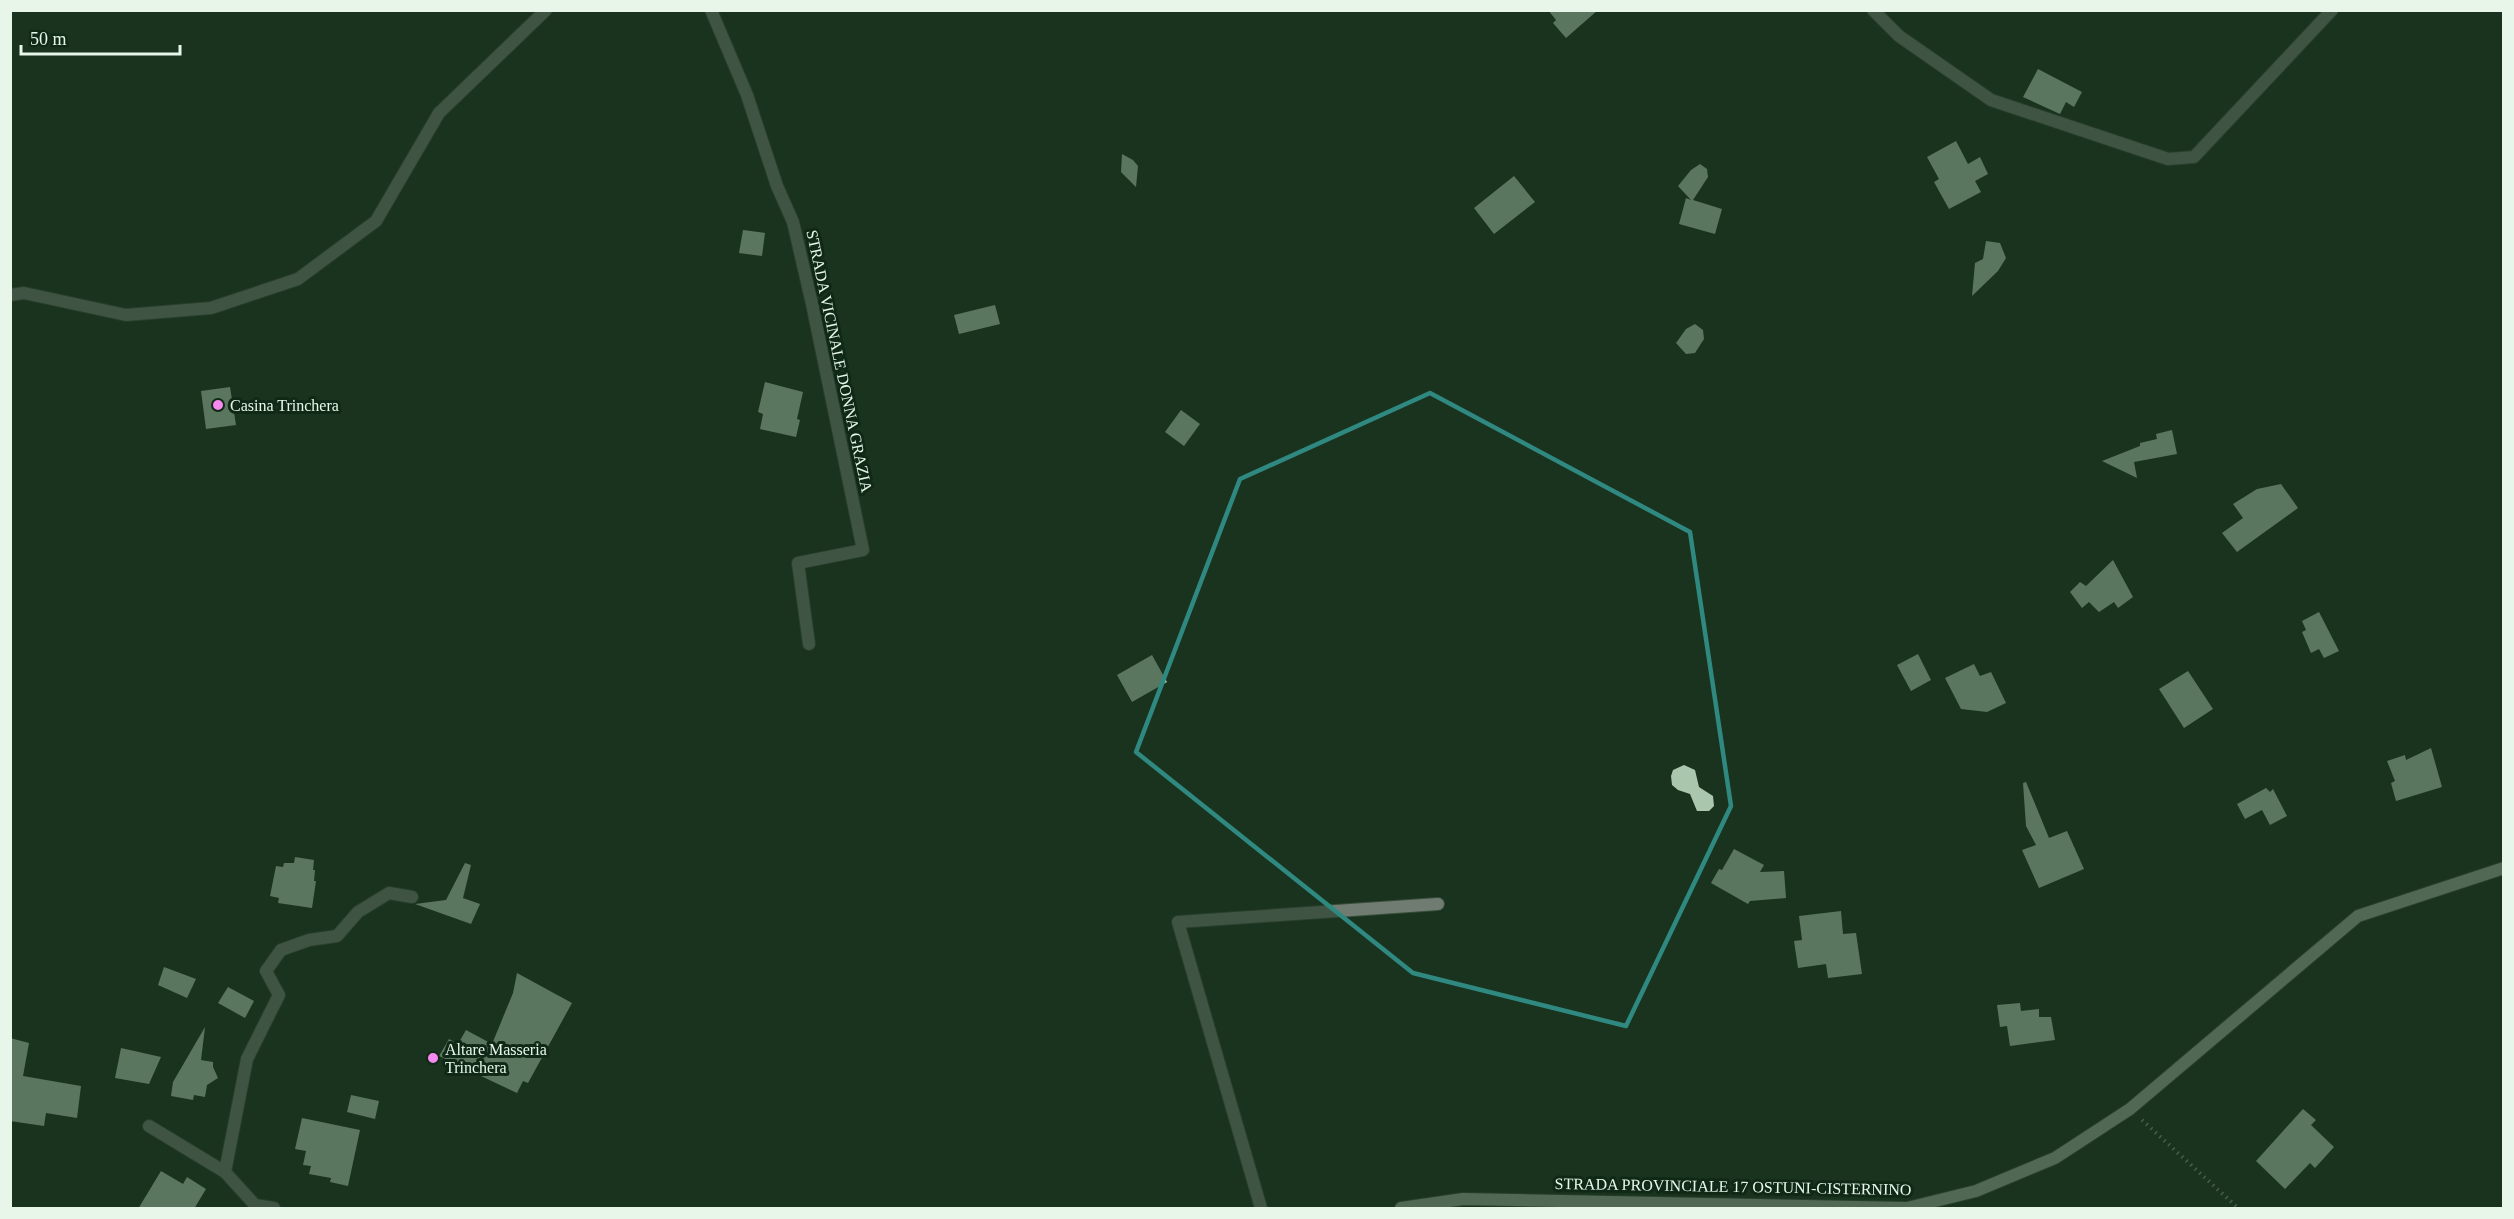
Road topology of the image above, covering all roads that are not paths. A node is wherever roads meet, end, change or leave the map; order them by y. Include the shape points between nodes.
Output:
1 (546, 10) edge
2 (711, 10) edge
3 (1873, 10) edge
4 (2332, 10) edge
5 (10, 295) edge
6 (809, 644) dead end
7 (2504, 868) edge
8 (412, 897) dead end
9 (1438, 904) dead end
10 (148, 1126) dead end
11 (225, 1172) junction
12 (1908, 1208) edge
13 (274, 1209) edge
14 (1261, 1209) edge
15 (1401, 1209) edge

1 - 5 street via 439,113 376,221 298,279 211,308 126,315 24,293
2 - 6 street, STRADA VICINALE DONNA GRAZIA via 793,222 862,550 798,563
3 - 4 street via 1899,36 1991,100 2168,159 2194,157
7 - 12 main road, STRADA PROVINCIALE 17 OSTUNI-CISTERNINO via 2358,916 2130,1109 2055,1158 1976,1191
8 - 11 street via 389,893 358,912 337,936 281,950 266,971 279,995 247,1059
9 - 14 street via 1178,922
10 - 11 street
11 - 13 street via 255,1205
12 - 15 main road, STRADA PROVINCIALE 17 OSTUNI-CISTERNINO via 1463,1199

